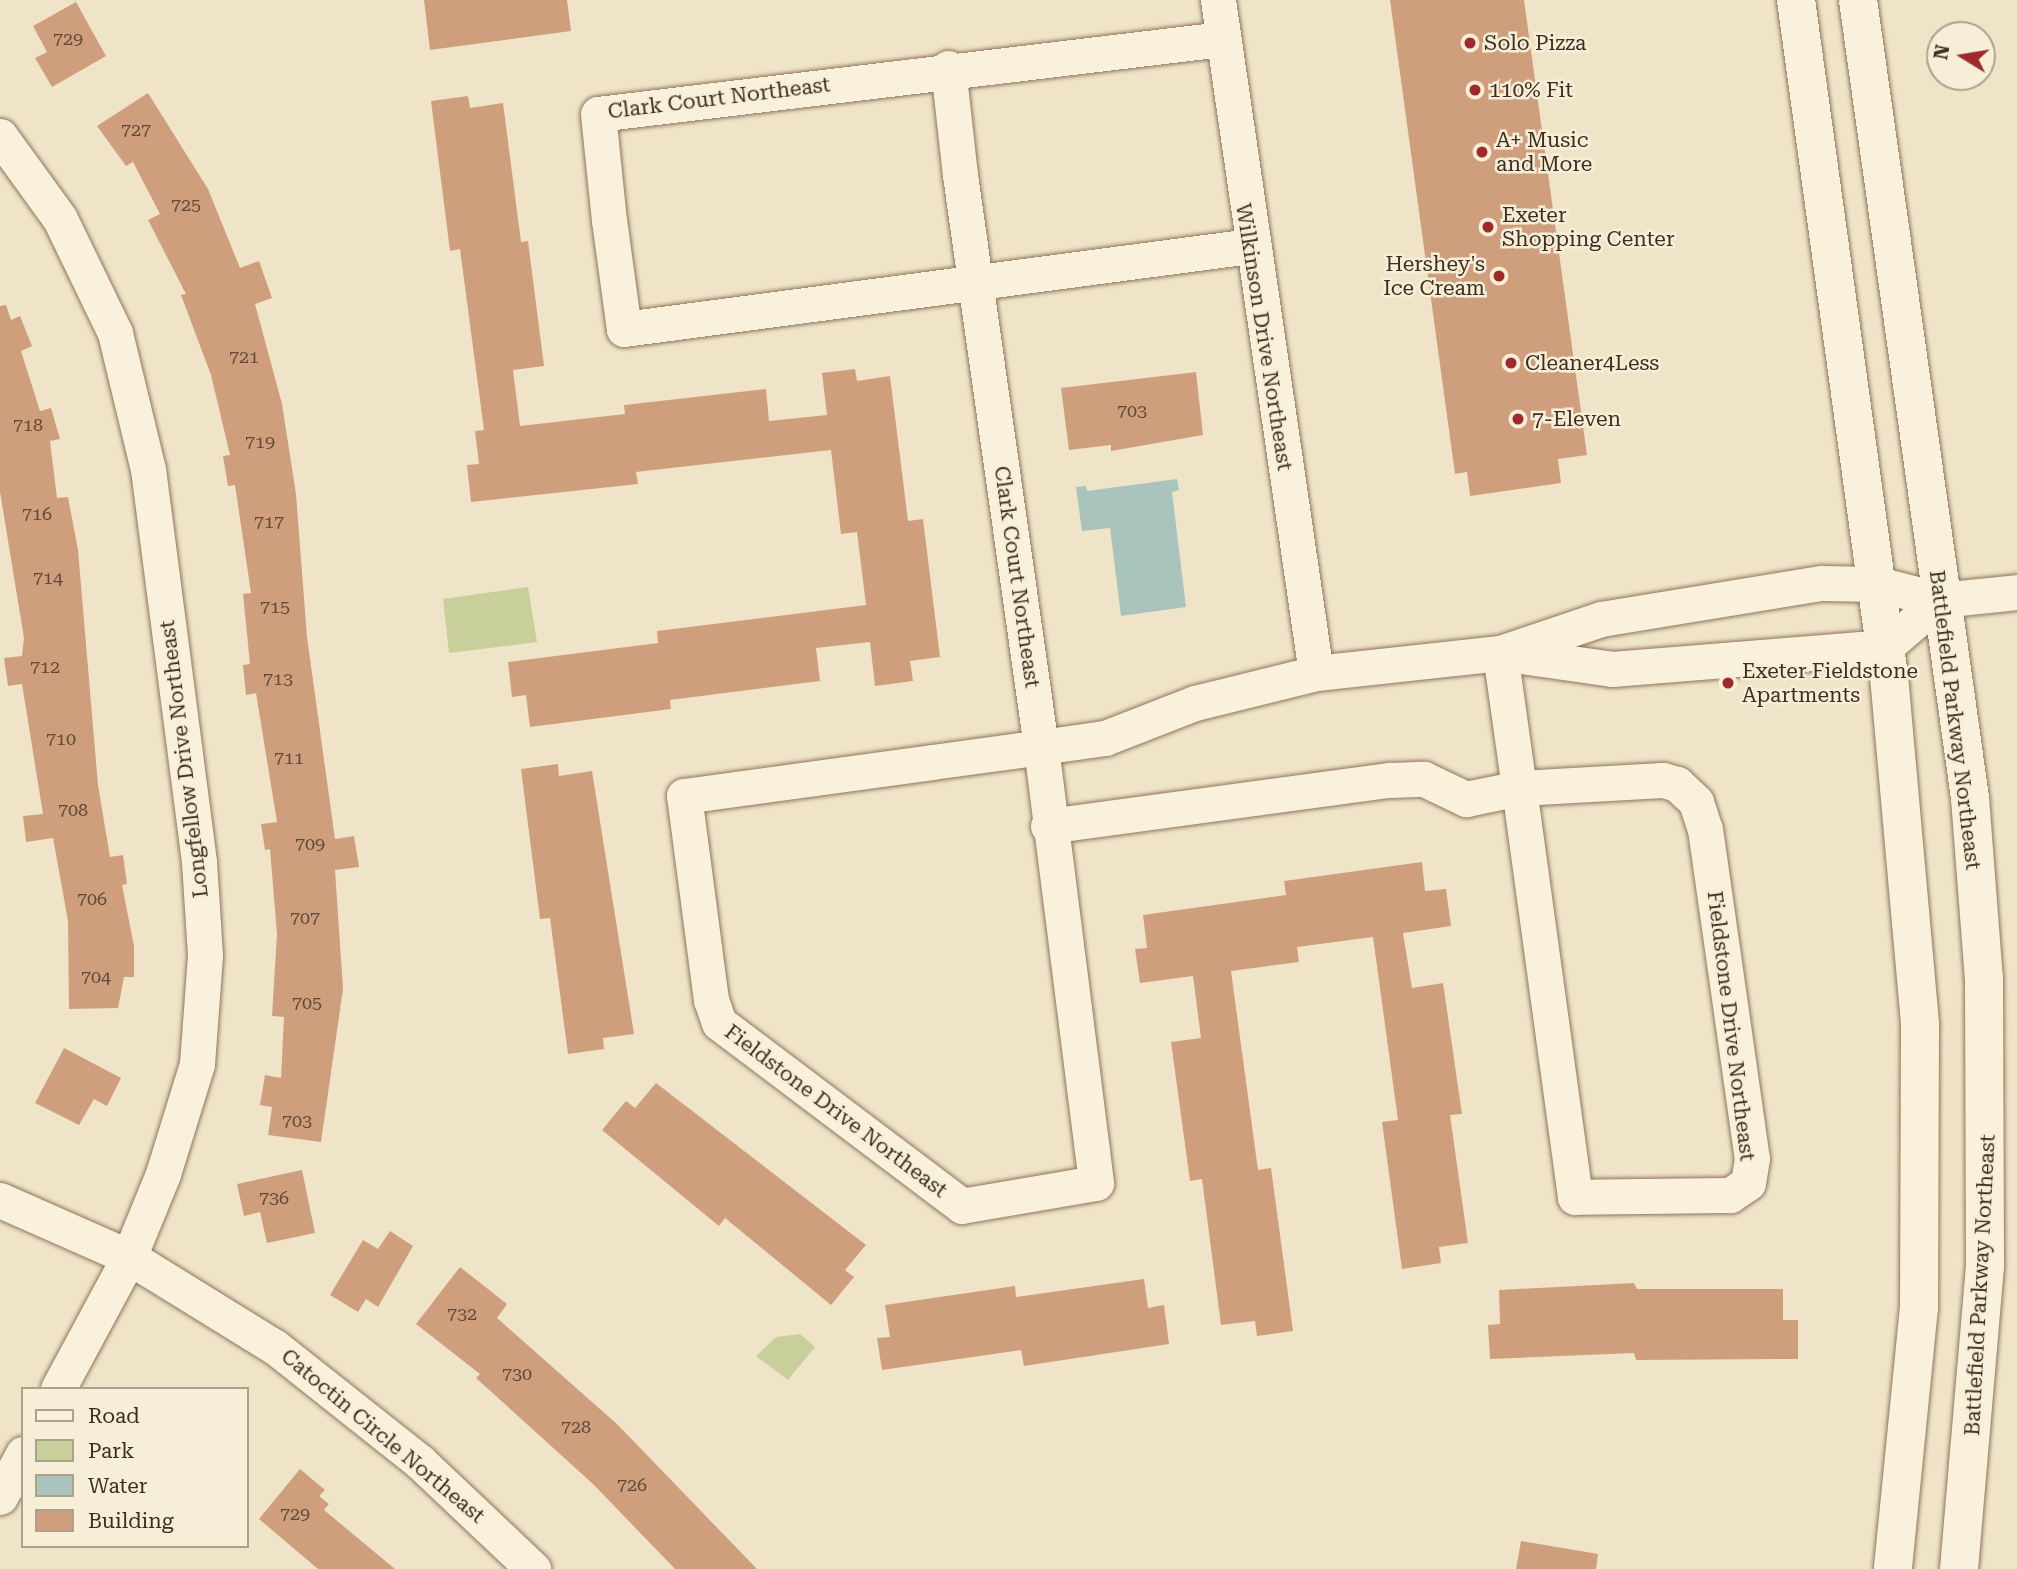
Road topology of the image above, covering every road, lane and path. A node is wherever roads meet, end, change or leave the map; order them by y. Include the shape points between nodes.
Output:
1 (1218, 0) edge
2 (1796, 0) edge
3 (1858, 0) edge
4 (1222, 39) junction
5 (948, 68) junction
6 (0, 136) edge
7 (1250, 246) junction
8 (975, 283) junction
9 (1877, 584) junction
10 (2017, 592) edge
11 (1940, 600) junction
12 (1885, 647) junction
13 (1500, 653) junction
14 (1316, 673) junction
15 (1041, 747) junction
16 (1519, 788) junction
17 (1048, 826) junction
18 (0, 1200) edge
19 (129, 1257) junction
20 (59, 1387) edge
21 (21, 1458) edge
22 (0, 1496) edge
23 (533, 1569) edge
24 (1893, 1569) edge
25 (1959, 1569) edge

1 - 4 street, Wilkinson Drive Northeast
2 - 9 main road
3 - 11 main road, Battlefield Parkway Northeast
4 - 5 street, Clark Court Northeast
4 - 7 street, Wilkinson Drive Northeast
5 - 8 street, Clark Court Northeast
5 - 8 street, Clark Court Northeast via 598,114 609,220 624,329
6 - 19 street, Longfellow Drive Northeast via 60,219 115,333 148,469 199,862 205,955 197,1064 163,1174
7 - 8 street, Clark Court Northeast
7 - 14 street, Wilkinson Drive Northeast
8 - 15 street, Clark Court Northeast
9 - 11 street, Fieldstone Drive Northeast
9 - 12 main road
9 - 13 street, Fieldstone Drive Northeast via 1822,583 1601,619
10 - 11 street
11 - 12 street
11 - 25 main road, Battlefield Parkway Northeast via 1970,798 1987,1083 1985,1266
12 - 13 street, Fieldstone Drive Northeast via 1612,669
12 - 24 main road via 1907,851 1923,1124 1912,1415
13 - 14 street, Fieldstone Drive Northeast
13 - 16 street, Fieldstone Drive Northeast
14 - 15 street, Fieldstone Drive Northeast via 1195,704 1105,738
15 - 17 street, Fieldstone Drive Northeast
15 - 17 street, Fieldstone Drive Northeast via 684,796 711,1000 719,1023 962,1206 1096,1183
16 - 16 street, Fieldstone Drive Northeast via 1575,1197 1730,1195 1748,1183 1752,1157 1705,829 1696,802 1677,784 1663,780
16 - 17 street, Fieldstone Drive Northeast via 1466,799 1424,779 1390,780
18 - 19 street, Catoctin Circle Northeast
19 - 20 street, Longfellow Drive Northeast
19 - 23 street, Catoctin Circle Northeast via 275,1347 351,1404
21 - 22 street

